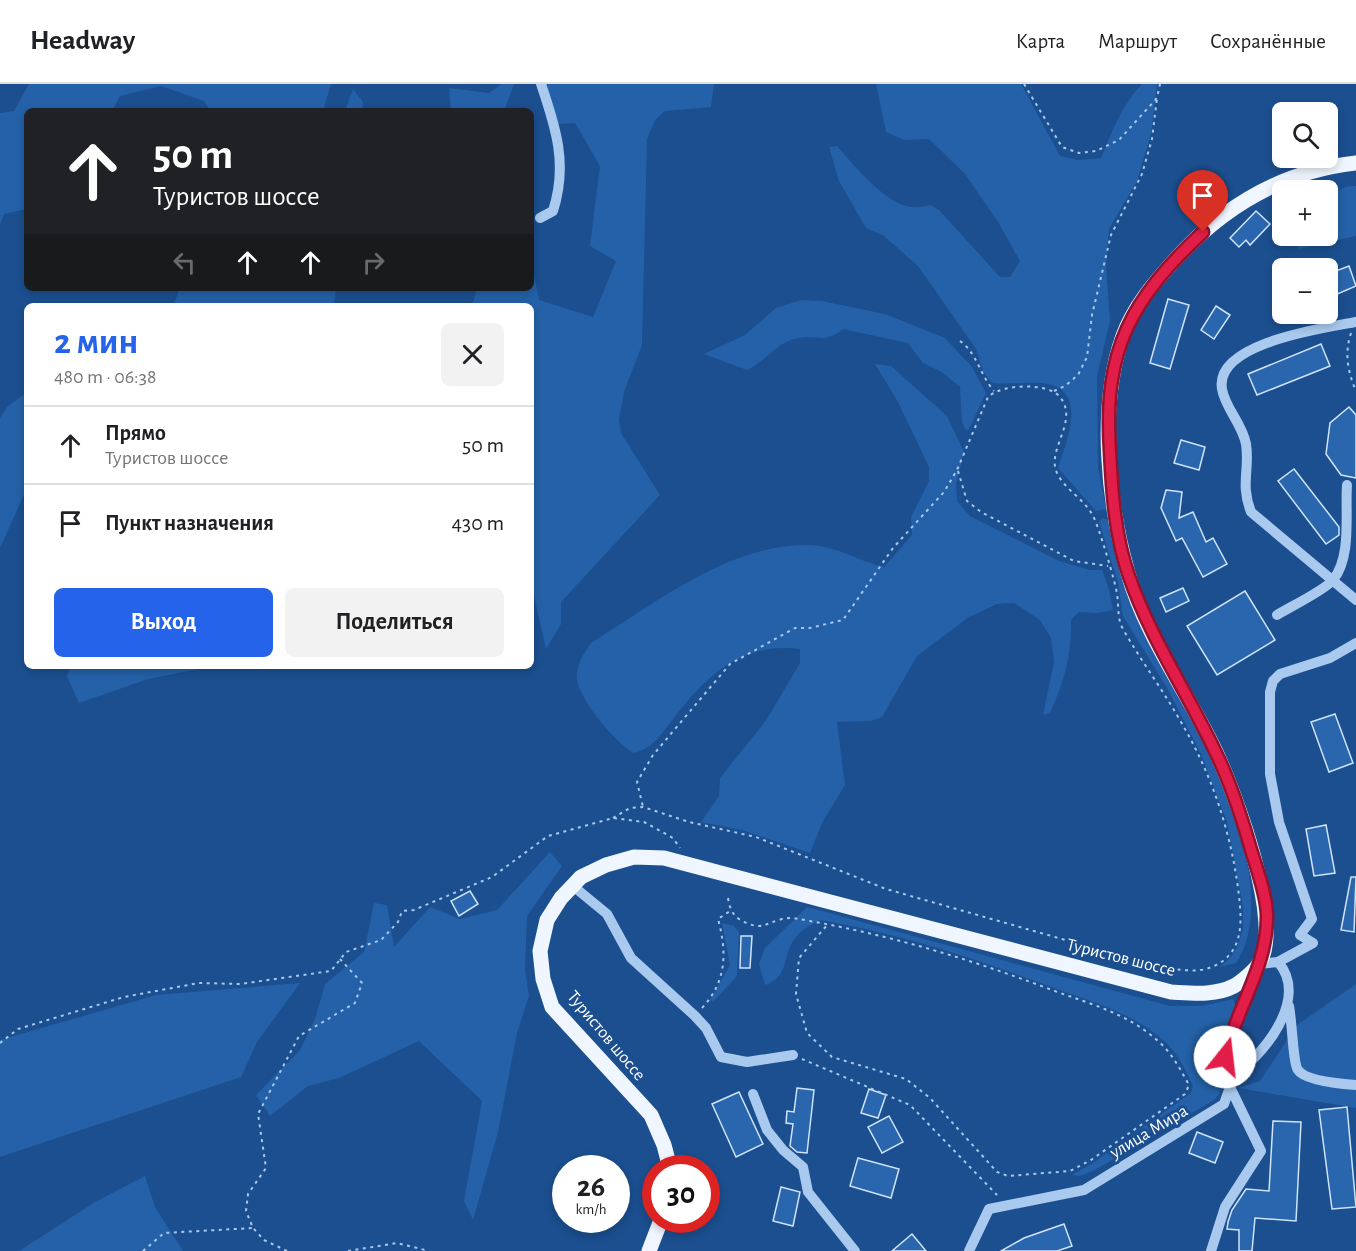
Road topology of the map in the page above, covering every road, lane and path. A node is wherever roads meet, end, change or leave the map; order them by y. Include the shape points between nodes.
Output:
1 (541, 84) edge
2 (1024, 84) edge
3 (1160, 84) edge
4 (1157, 98) junction
5 (1356, 163) edge
6 (540, 218) dead end
7 (1356, 322) edge
8 (960, 341) dead end
9 (994, 391) junction
10 (1356, 391) edge
11 (1052, 392) junction
12 (957, 470) junction
13 (1347, 485) dead end
14 (1108, 566) junction
15 (1333, 581) junction
16 (1356, 600) edge
17 (1277, 615) dead end
18 (1356, 643) edge
19 (643, 807) junction
20 (613, 818) junction
21 (693, 865) junction
22 (573, 886) junction
23 (728, 898) dead end
24 (730, 911) junction
25 (828, 924) junction
26 (340, 959) junction
27 (1278, 962) junction
28 (1259, 964) junction
29 (1223, 990) junction
30 (1246, 1003) junction
31 (705, 1004) dead end
32 (1288, 1006) junction
33 (0, 1043) edge
34 (793, 1055) joint
35 (1231, 1082) junction
36 (1356, 1085) edge
37 (753, 1094) dead end
38 (667, 1155) edge
39 (1008, 1206) junction
40 (253, 1228) junction
41 (657, 1233) edge
42 (143, 1251) edge
43 (287, 1251) edge
44 (348, 1251) edge
45 (429, 1251) edge
46 (649, 1251) edge
47 (855, 1251) edge
48 (969, 1251) edge
49 (1210, 1251) edge

1 - 6 street via 562,160 560,190 553,211
2 - 4 path via 1062,147 1079,153 1096,151 1119,140
3 - 4 path
4 - 11 path via 1152,139 1142,174 1111,235 1092,315 1087,357 1078,375
5 - 28 main road via 1326,166 1260,190 1216,221 1146,292 1124,334 1111,380 1108,430 1113,501 1128,574 1216,752 1241,813 1267,913
7 - 10 path via 1347,346 1348,372
7 - 15 street via 1255,347 1228,364 1221,388 1246,445 1245,496 1251,512
8 - 9 path via 971,349 983,379
9 - 11 path via 1017,387
9 - 12 path
11 - 14 path via 1066,411 1054,463 1057,474 1093,516
12 - 14 path via 967,501 981,512 1074,561
12 - 19 path via 932,508 893,548 843,620 795,628 730,664 653,755 637,782
13 - 15 street via 1347,536
14 - 19 path via 1117,592 1122,628 1182,722 1203,764 1230,843 1242,916 1241,936 1232,952 1209,969 1164,968 1056,939 886,889 756,837
15 - 16 street
15 - 17 street
18 - 27 street via 1330,658 1280,674 1270,692 1270,774 1279,822 1312,919 1300,935 1313,943
19 - 20 path via 630,808
20 - 21 path via 644,822 673,837
20 - 26 path via 548,837 492,878 414,910 402,911 398,922 381,940 346,952
21 - 22 main road, Туристов шоссе via 664,858 634,857 606,865 581,877
21 - 29 main road, Туристов шоссе via 1171,992
22 - 34 street via 607,914 631,958 706,1028 721,1057 747,1062
22 - 38 main road, Туристов шоссе via 547,920 540,951 552,1007 651,1115
23 - 24 path
24 - 25 path via 739,920 761,927 792,918
24 - 31 path via 718,919 725,963
25 - 25 path via 799,958 796,994 807,1033 832,1057 906,1079 930,1098 997,1172 1008,1176 1070,1172 1185,1094 1190,1085 1176,1060 1158,1041 1129,1019 1106,1008 960,958
26 - 33 path via 331,971 240,984 199,983 124,997 18,1029
26 - 40 path via 362,982 354,1003 299,1036 258,1114 266,1168 248,1194 246,1211
27 - 28 street
27 - 32 street via 1288,977
28 - 29 main road, Туристов шоссе via 1235,986
28 - 30 street, улица Мира
29 - 30 street via 1239,992
30 - 35 street, улица Мира via 1230,1033 1225,1057
32 - 35 street via 1250,1065
32 - 36 street via 1296,1069 1302,1075
34 - 39 path via 910,1105
35 - 39 street, улица Мира via 1224,1104 1084,1190
35 - 49 street via 1261,1151 1225,1207
37 - 47 street via 767,1130 803,1167 808,1191
39 - 48 street, улица Мира via 989,1209
40 - 42 path via 164,1233
40 - 43 path via 264,1240
41 - 46 main road
44 - 45 path via 397,1244

